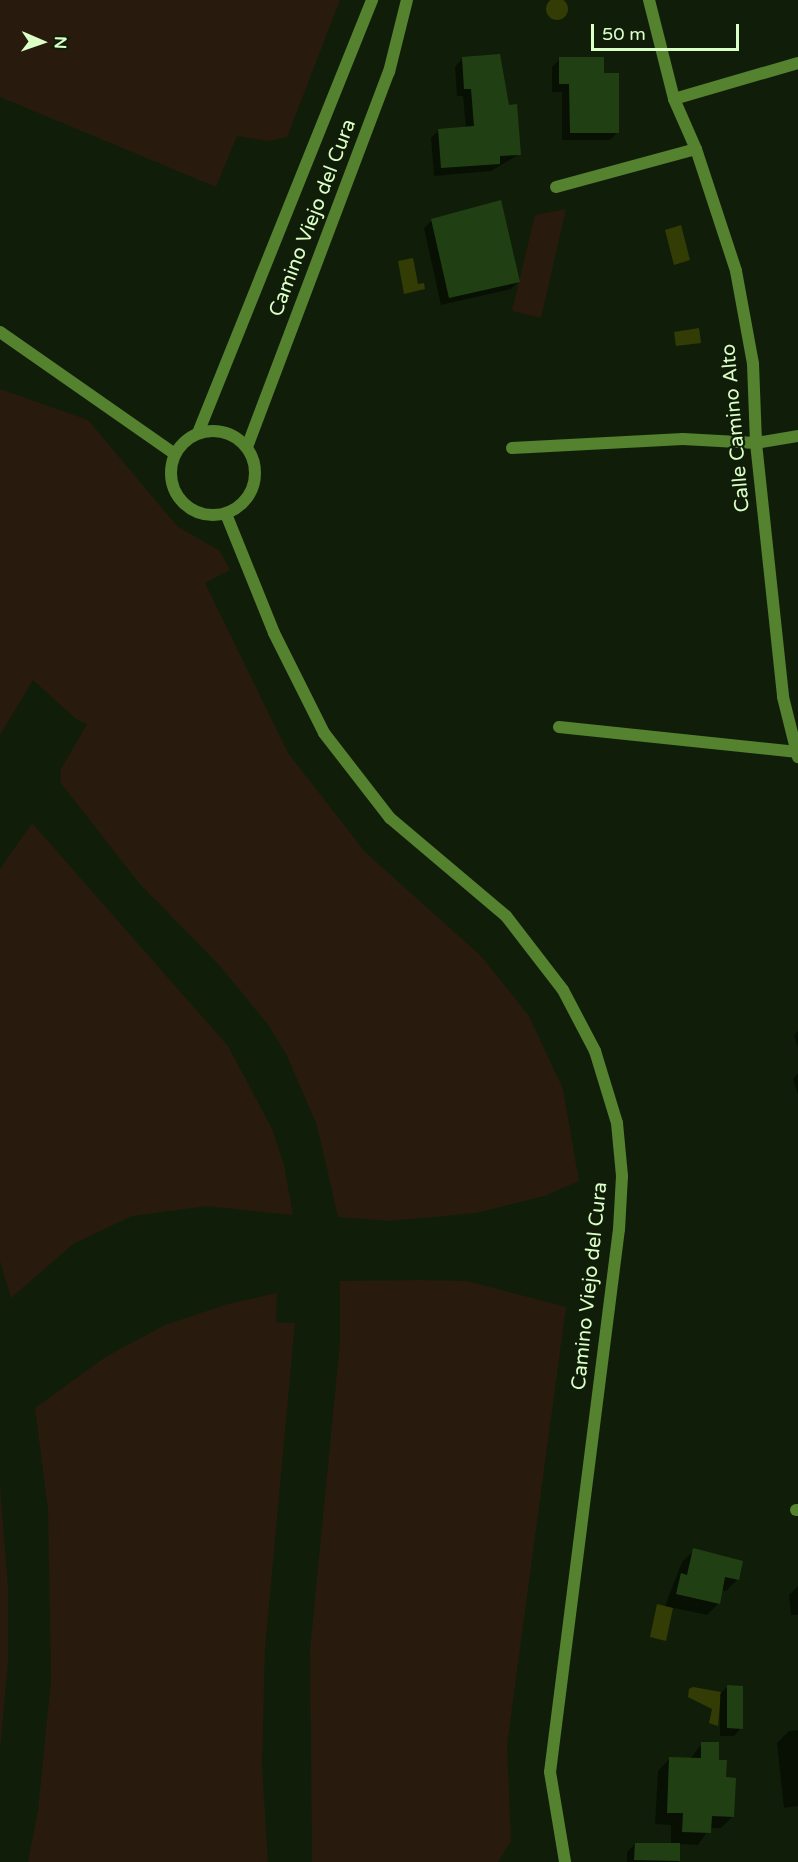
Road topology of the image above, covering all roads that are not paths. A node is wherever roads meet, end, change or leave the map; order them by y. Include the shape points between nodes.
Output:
1 (372, 0) edge
2 (407, 0) edge
3 (649, 0) edge
4 (798, 63) edge
5 (674, 99) junction
6 (696, 149) junction
7 (556, 187) dead end
8 (0, 332) edge
9 (198, 433) junction
10 (798, 436) edge
11 (756, 443) junction
12 (247, 447) junction
13 (512, 448) dead end
14 (175, 454) junction
15 (226, 514) junction
16 (559, 728) dead end
17 (797, 753) edge
18 (566, 1862) edge

1 - 9 street, Camino Viejo del Cura
2 - 12 street, Camino Viejo del Cura via 389,72
3 - 5 street, Calle Camino Alto
4 - 5 street
5 - 6 street, Calle Camino Alto
6 - 7 street
6 - 11 street, Calle Camino Alto via 736,271 753,364
8 - 14 street
9 - 12 street via 216,430 234,435
9 - 14 street
10 - 11 street
11 - 13 street via 684,438
11 - 17 street, Calle Camino Alto via 783,697
12 - 15 street via 256,478 251,494 241,506
14 - 15 street via 173,487 181,501 194,512
15 - 18 street, Camino Viejo del Cura via 274,633 324,733 390,818 506,916 563,990 595,1051 617,1123 622,1176 619,1229 550,1772
16 - 17 street

